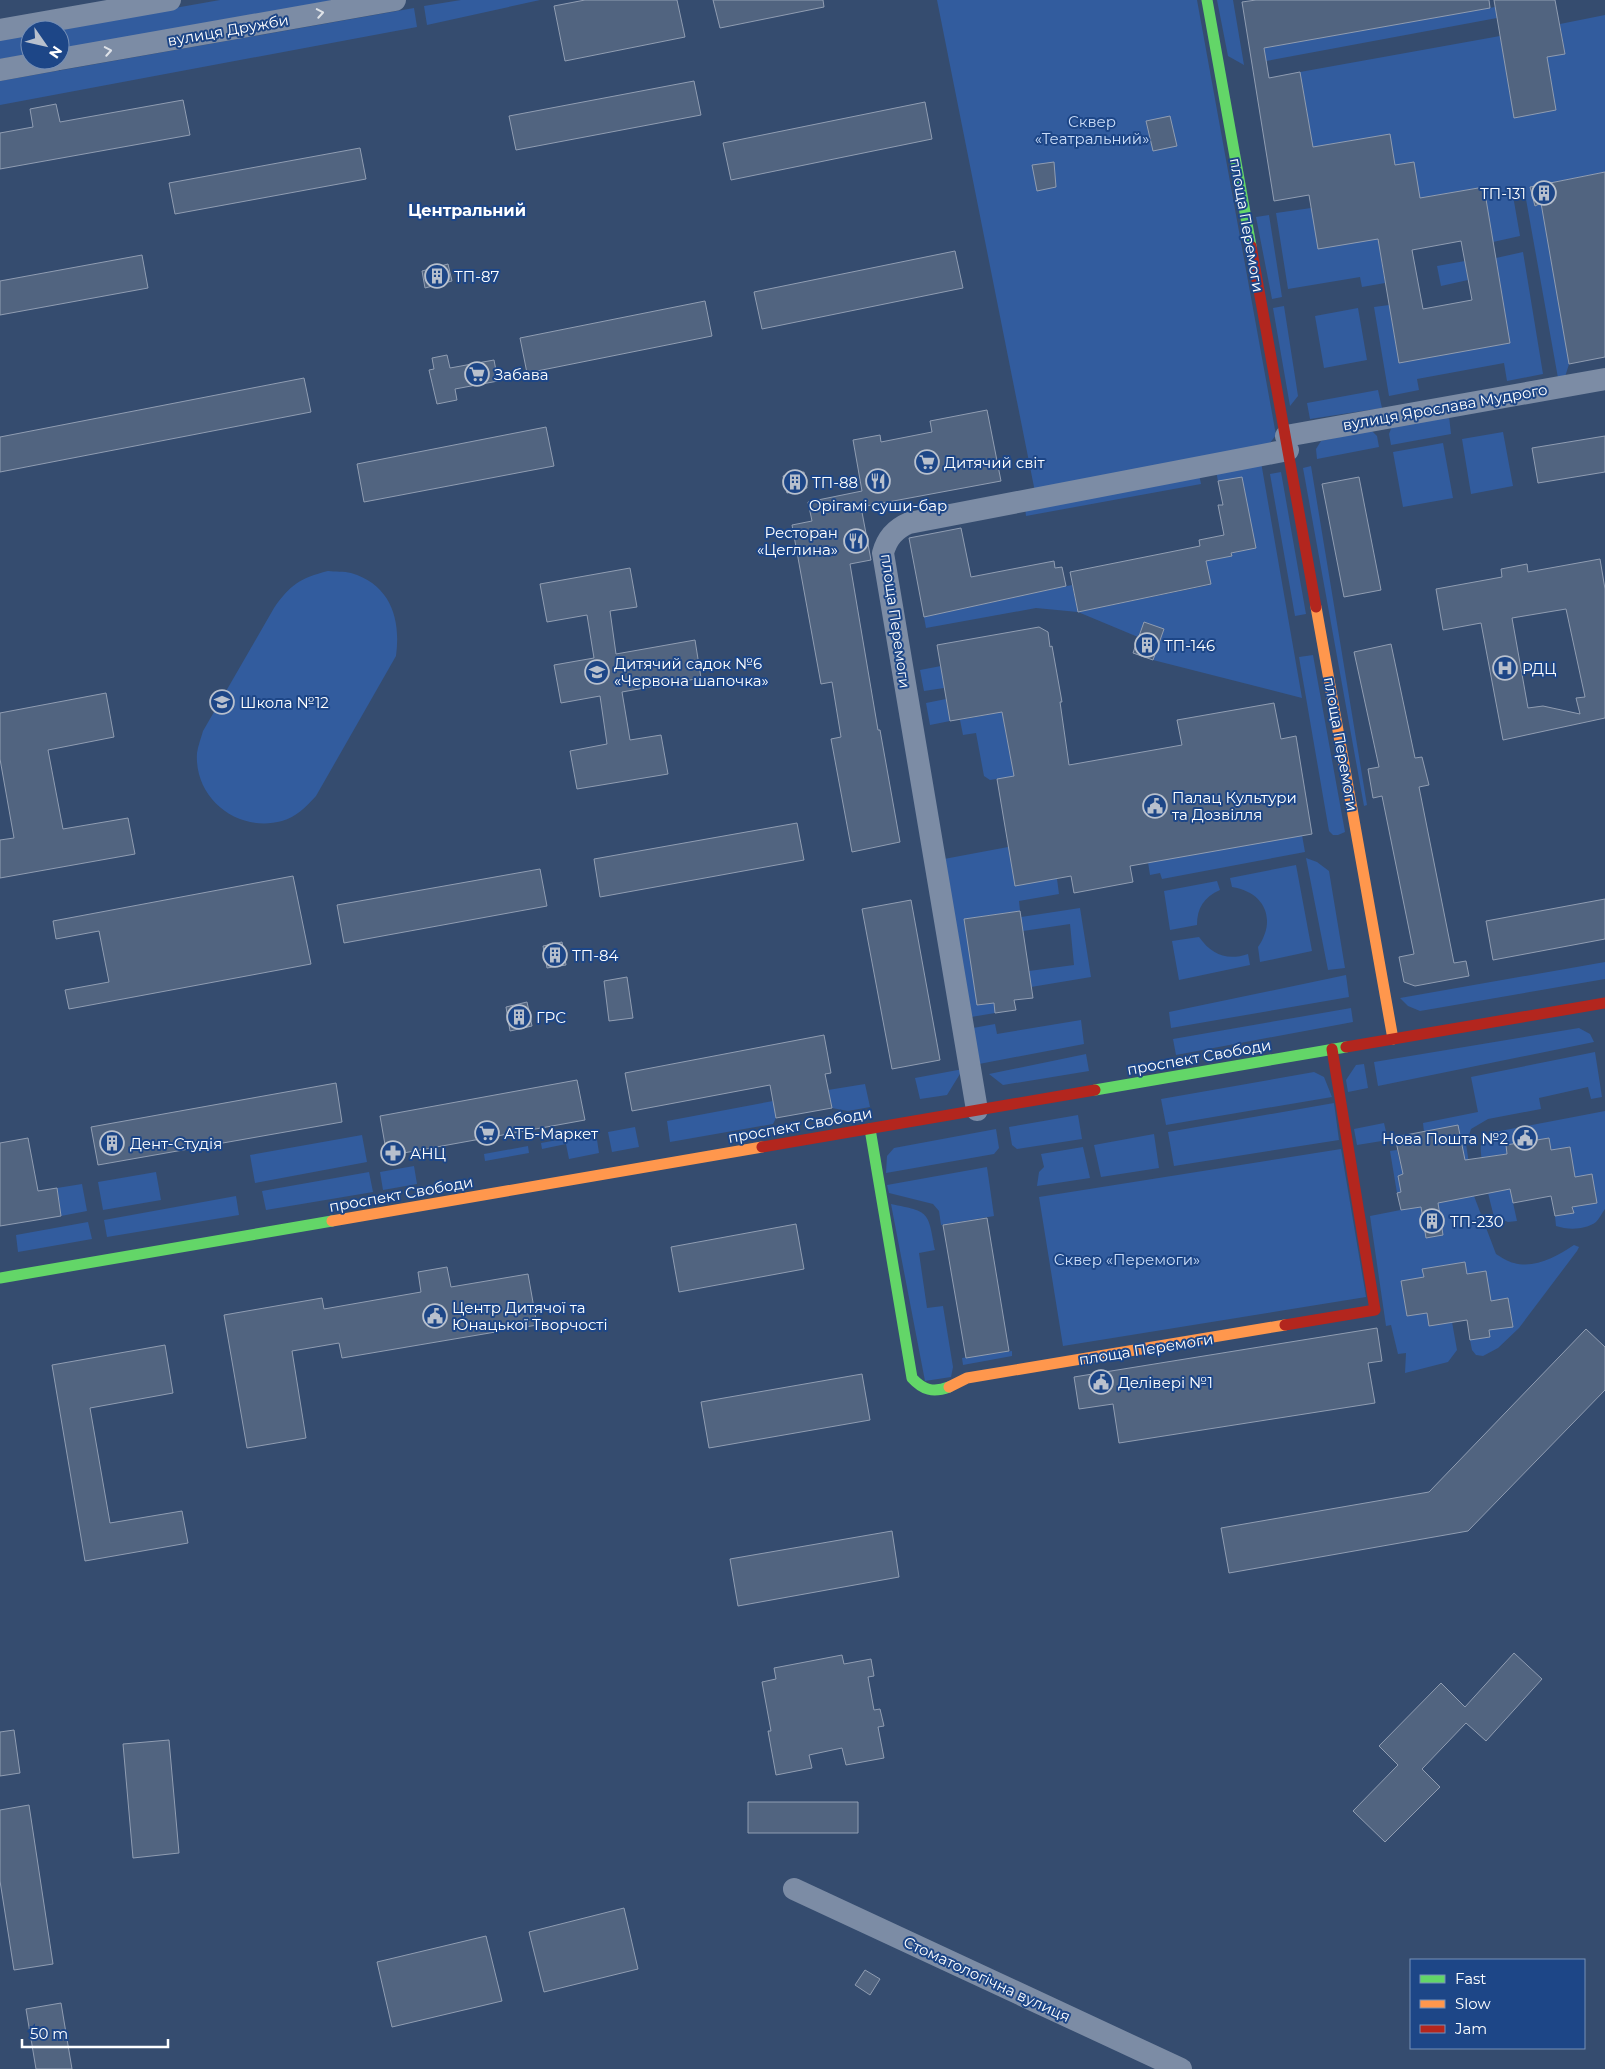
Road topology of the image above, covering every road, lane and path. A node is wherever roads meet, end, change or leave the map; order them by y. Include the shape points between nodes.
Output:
1 (170, 0) edge
2 (395, 0) edge
3 (1207, 0) edge
4 (0, 30) edge
5 (70, 57) edge
6 (20, 66) edge
7 (0, 70) edge
8 (1605, 379) edge
9 (1287, 443) junction
10 (1605, 1003) edge
11 (1393, 1039) junction
12 (1332, 1049) junction
13 (977, 1110) junction
14 (870, 1129) junction
15 (0, 1278) edge
16 (794, 1889) dead end
17 (1181, 2069) edge

1 - 4 street
5 -> 2 street, вулиця Дружби
3 - 9 street, площа Перемоги
6 - 7 street
8 - 9 street, вулиця Ярослава Мудрого
9 - 11 street, площа Перемоги
9 - 13 street, площа Перемоги via 909,523 897,528 886,543 883,553
10 - 11 street, проспект Свободи
11 - 12 street, проспект Свободи
12 - 13 street, проспект Свободи
12 - 14 street, площа Перемоги via 1375,1310 967,1378 938,1391 922,1388 912,1378
13 - 14 street, проспект Свободи
14 - 15 street, проспект Свободи
16 - 17 street, Стоматологічна вулиця

